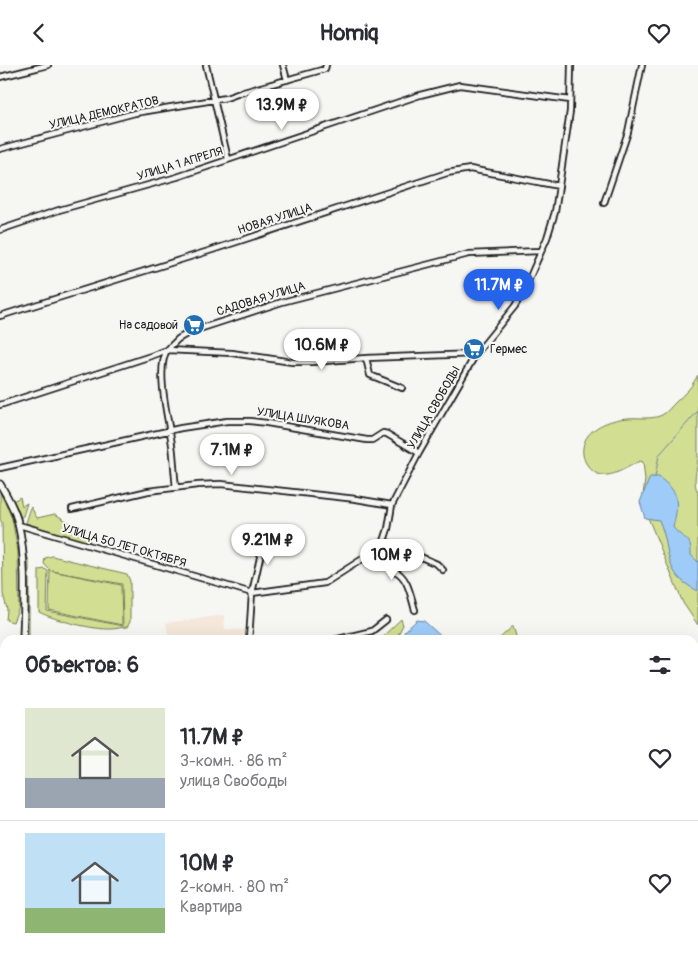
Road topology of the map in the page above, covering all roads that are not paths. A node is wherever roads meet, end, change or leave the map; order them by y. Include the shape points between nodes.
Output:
1 (48, 65) edge
2 (206, 65) edge
3 (283, 65) edge
4 (326, 65) edge
5 (571, 65) edge
6 (642, 65) edge
7 (0, 77) edge
8 (287, 79) junction
9 (213, 100) junction
10 (570, 100) junction
11 (0, 149) edge
12 (228, 159) junction
13 (560, 186) junction
14 (604, 203) dead end
15 (0, 230) edge
16 (540, 251) junction
17 (0, 316) edge
18 (167, 350) junction
19 (476, 355) junction
20 (366, 358) junction
21 (402, 388) dead end
22 (0, 405) edge
23 (169, 430) junction
24 (419, 453) junction
25 (0, 468) edge
26 (0, 484) edge
27 (176, 487) junction
28 (392, 505) junction
29 (72, 509) dead end
30 (19, 525) junction
31 (268, 535) dead end
32 (384, 541) junction
33 (378, 549) junction
34 (443, 570) dead end
35 (252, 593) junction
36 (414, 610) dead end
37 (386, 620) dead end
38 (23, 635) edge
39 (250, 635) edge
40 (355, 635) edge

1 - 7 street
2 - 9 street
3 - 8 street
4 - 8 street, УЛИЦА ДЕМОКРАТОВ via 324,69
5 - 10 street, УЛИЦА СВОБОДЫ
6 - 14 street via 628,132
8 - 9 street, УЛИЦА ДЕМОКРАТОВ
9 - 11 street, УЛИЦА ДЕМОКРАТОВ via 135,113
9 - 12 street
10 - 12 street, УЛИЦА 1 АПРЕЛЯ via 460,85 420,95
10 - 13 street, УЛИЦА СВОБОДЫ
12 - 15 street, УЛИЦА 1 АПРЕЛЯ
13 - 16 street, УЛИЦА СВОБОДЫ via 553,218
13 - 17 street, НОВАЯ УЛИЦА via 470,169 447,173
16 - 18 street, САДОВАЯ УЛИЦА via 469,254 282,302 190,332
16 - 19 street, УЛИЦА СВОБОДЫ via 515,306
18 - 20 street via 232,353 292,361
18 - 22 street, САДОВАЯ УЛИЦА
18 - 23 street via 162,371
19 - 20 street
19 - 24 street, УЛИЦА СВОБОДЫ
20 - 21 street via 370,375
23 - 24 street, УЛИЦА ШУЯКОВА via 239,421 368,441 387,433
23 - 25 street, УЛИЦА ШУЯКОВА
23 - 27 street
24 - 28 street, УЛИЦА СВОБОДЫ
26 - 30 street
27 - 28 street via 238,486
27 - 29 street
28 - 32 street, УЛИЦА 50 ЛЕТ ОКТЯБРЯ
30 - 35 street, УЛИЦА 50 ЛЕТ ОКТЯБРЯ
30 - 38 street
31 - 35 street
32 - 33 street, УЛИЦА 50 ЛЕТ ОКТЯБРЯ
32 - 34 street via 437,564
33 - 35 street, УЛИЦА 50 ЛЕТ ОКТЯБРЯ via 325,583
33 - 36 street via 404,579
35 - 39 street
37 - 40 street via 372,631

